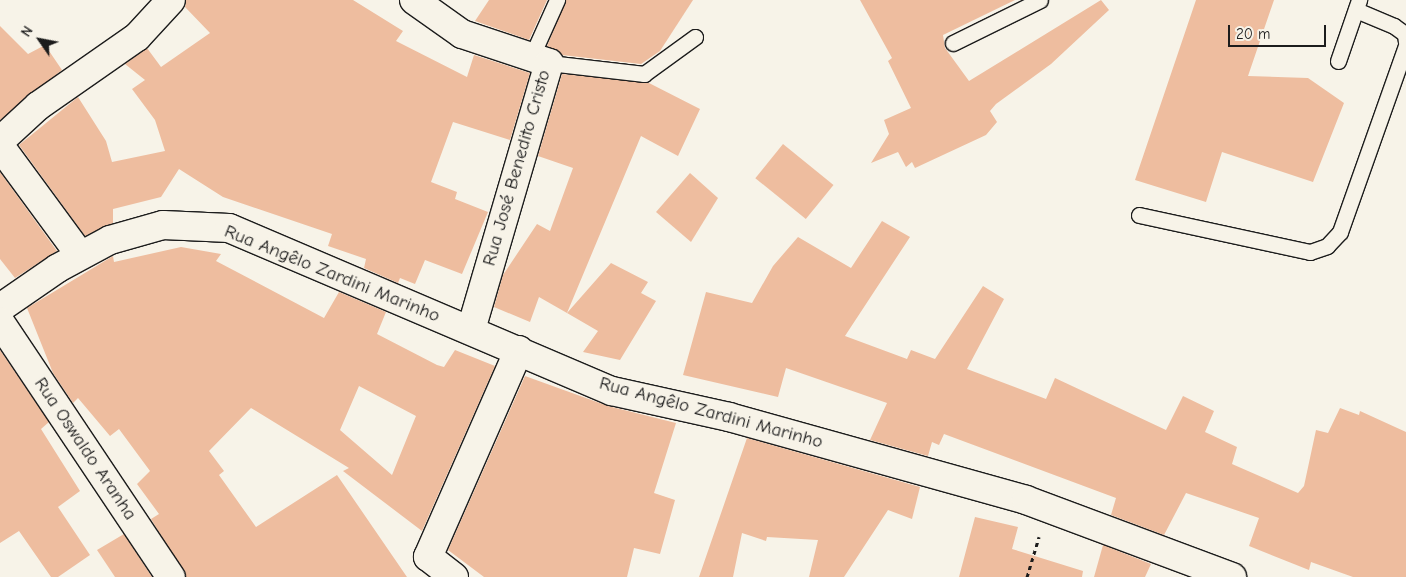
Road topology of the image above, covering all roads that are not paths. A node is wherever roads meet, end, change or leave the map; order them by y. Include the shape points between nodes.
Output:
1 (171, 0) edge
2 (414, 0) edge
3 (557, 0) edge
4 (1040, 0) edge
5 (1358, 5) edge
6 (694, 37) dead end
7 (1406, 42) edge
8 (953, 44) dead end
9 (1406, 46) edge
10 (1338, 61) dead end
11 (540, 62) junction
12 (0, 141) edge
13 (0, 146) edge
14 (1139, 215) dead end
15 (69, 262) junction
16 (0, 308) edge
17 (0, 322) edge
18 (471, 330) junction
19 (519, 350) junction
20 (171, 577) edge
21 (454, 577) edge
22 (1232, 577) edge

1 - 12 street via 136,37 38,106
2 - 11 street, Rua José Benedito Cristo via 462,34
3 - 11 lane
4 - 8 lane
5 - 7 lane via 1394,26 1404,34
5 - 10 lane
6 - 11 lane via 644,74
9 - 14 lane via 1340,232 1327,246 1310,252
11 - 18 street, Rua José Benedito Cristo
13 - 15 street
15 - 16 street, Rua Angêlo Zardini Marinho
15 - 18 street, Rua Angêlo Zardini Marinho via 110,240 163,225 228,228
17 - 20 street, Rua Oswaldo Aranha
18 - 19 street, Rua Angêlo Zardini Marinho
19 - 21 street via 428,557
19 - 22 street, Rua Angêlo Zardini Marinho via 612,391 729,417 1049,507

